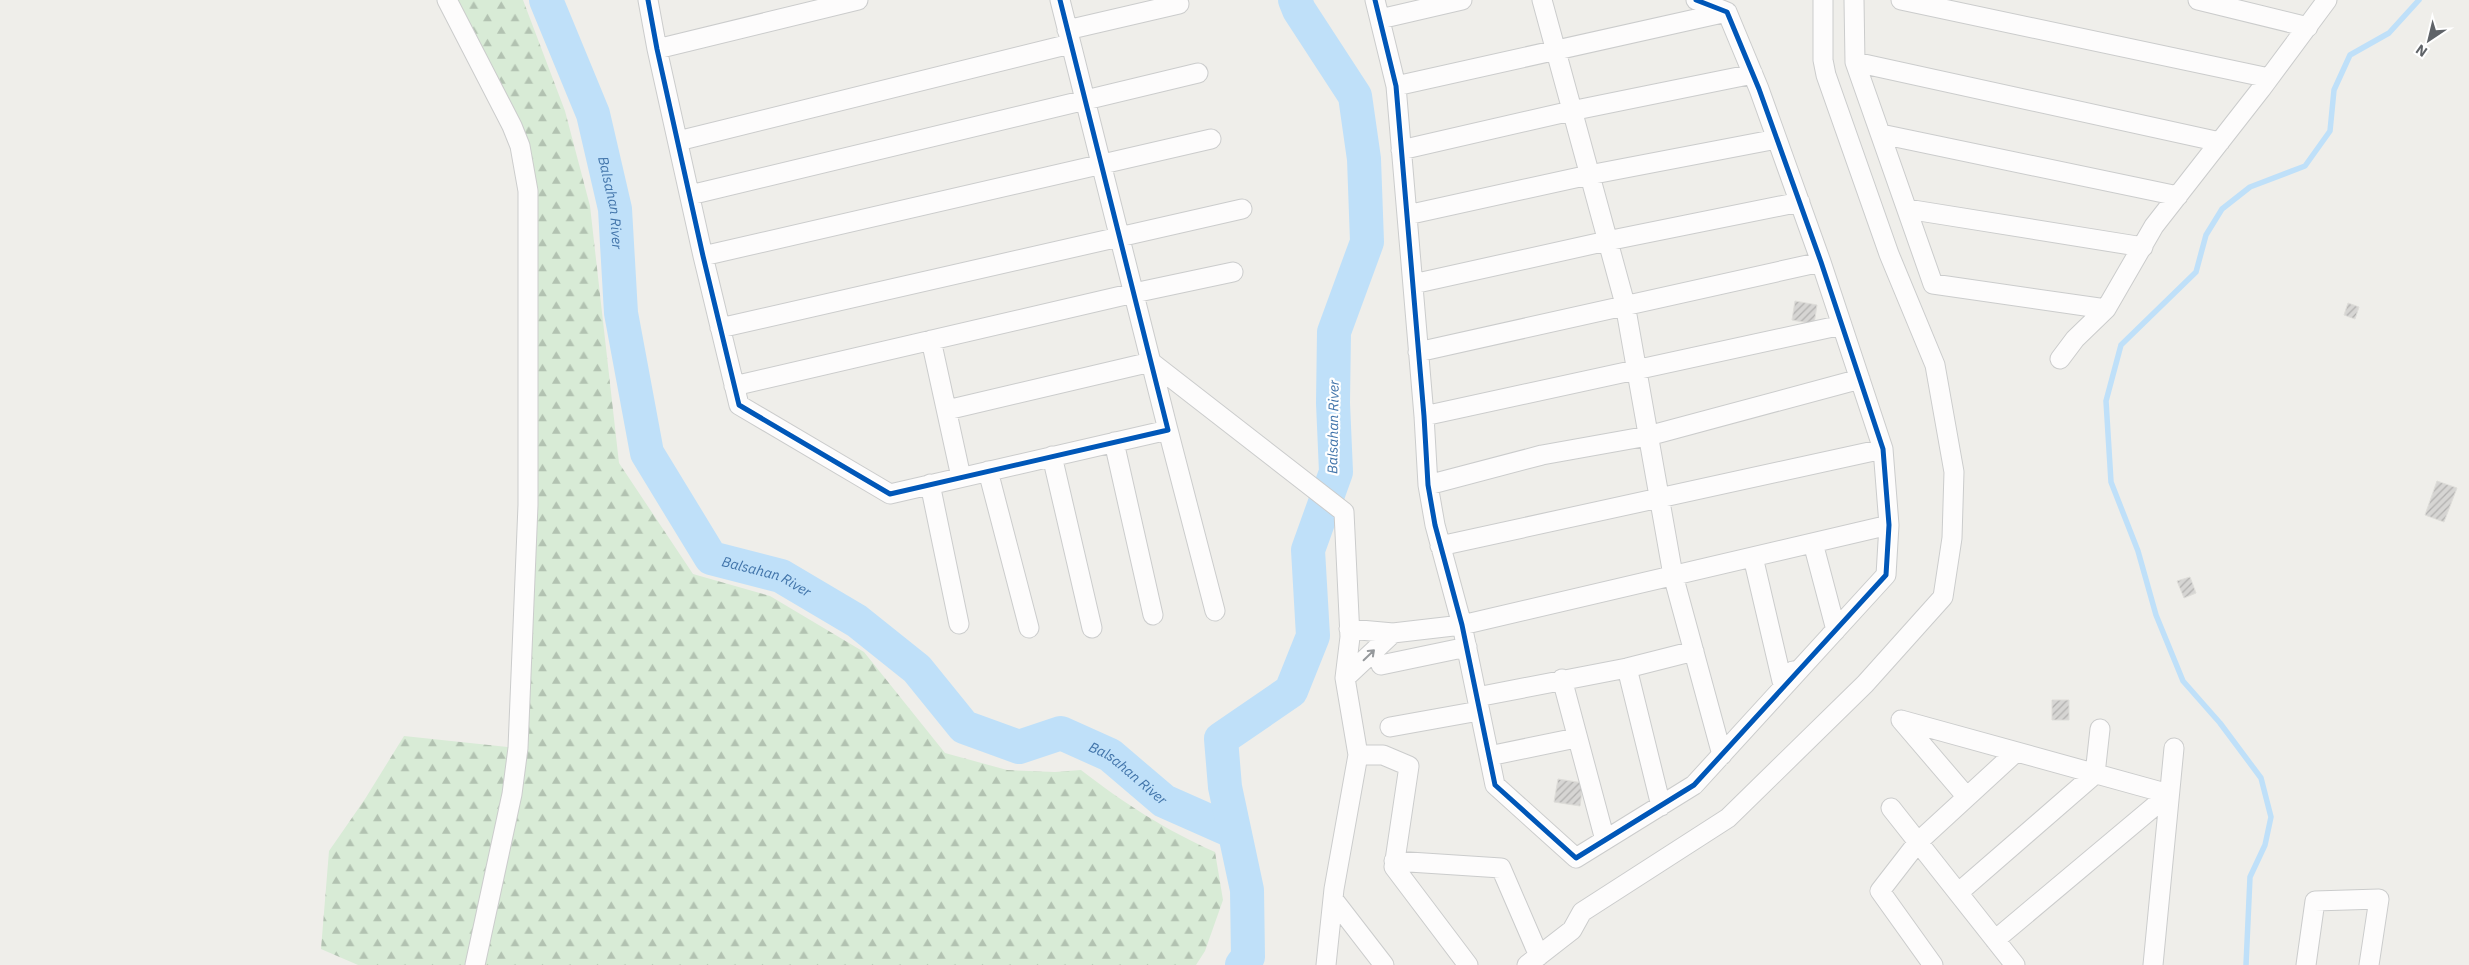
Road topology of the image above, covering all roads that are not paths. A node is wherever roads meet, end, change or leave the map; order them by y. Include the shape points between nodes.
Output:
1 (447, 0) edge
2 (648, 0) edge
3 (858, 0) edge
4 (1060, 0) edge
5 (1375, 0) edge
6 (1462, 0) edge
7 (1542, 0) edge
8 (1696, 0) edge
9 (1823, 0) edge
10 (1854, 0) edge
11 (1901, 0) edge
12 (2198, 0) edge
13 (2327, 0) edge
14 (1180, 4) dead end
15 (1727, 12) junction
16 (1380, 19) junction
17 (2308, 27) junction
18 (1069, 37) junction
19 (657, 49) junction
20 (1554, 51) junction
21 (1855, 62) junction
22 (1198, 73) dead end
23 (1753, 74) junction
24 (2270, 78) junction
25 (1396, 86) junction
26 (1084, 100) junction
27 (1571, 111) junction
28 (1881, 134) junction
29 (1210, 139) dead end
30 (1777, 139) junction
31 (678, 141) junction
32 (2220, 142) junction
33 (1401, 150) junction
34 (1101, 166) junction
35 (1589, 175) junction
36 (690, 195) junction
37 (2178, 196) junction
38 (1800, 202) junction
39 (1242, 209) dead end
40 (1907, 209) junction
41 (1407, 215) junction
42 (1120, 236) junction
43 (1607, 241) junction
44 (2143, 248) junction
45 (703, 256) junction
46 (1821, 262) junction
47 (1234, 272) dead end
48 (1413, 284) junction
49 (1134, 293) junction
50 (1625, 304) junction
51 (2106, 309) junction
52 (1842, 325) junction
53 (720, 328) junction
54 (931, 340) junction
55 (1418, 352) junction
56 (2060, 359) dead end
57 (1151, 362) junction
58 (1636, 370) junction
59 (1860, 380) junction
60 (734, 386) junction
61 (947, 410) junction
62 (1424, 416) junction
63 (1168, 430) junction
64 (1648, 436) junction
65 (1114, 442) junction
66 (1884, 449) junction
67 (1052, 456) junction
68 (988, 471) junction
69 (961, 477) junction
70 (930, 484) junction
71 (1428, 485) junction
72 (1659, 498) junction
73 (1889, 525) junction
74 (1814, 543) junction
75 (1440, 546) junction
76 (1753, 557) junction
77 (1673, 576) junction
78 (1215, 611) dead end
79 (1153, 615) dead end
80 (959, 624) dead end
81 (1462, 625) junction
82 (1029, 628) dead end
83 (1092, 628) dead end
84 (1349, 629) junction
85 (1836, 630) junction
86 (1393, 633) junction
87 (1467, 647) junction
88 (1694, 652) junction
89 (1381, 664) dead end
90 (1627, 668) junction
91 (1345, 678) junction
92 (1562, 679) junction
93 (1478, 704) junction
94 (1390, 727) dead end
95 (2100, 729) dead end
96 (1576, 738) junction
97 (2174, 748) dead end
98 (2016, 752) junction
99 (1722, 755) junction
100 (1358, 756) junction
101 (1489, 756) junction
102 (2095, 774) junction
103 (2169, 794) junction
104 (1966, 796) junction
105 (1661, 806) junction
106 (1891, 808) dead end
107 (1605, 840) junction
108 (1918, 842) junction
109 (1394, 861) junction
110 (1958, 893) junction
111 (1333, 899) junction
112 (1995, 940) junction
113 (1533, 960) edge
114 (475, 965) edge
115 (1326, 965) edge
116 (1384, 965) edge
117 (1468, 965) edge
118 (1933, 965) edge
119 (2014, 965) edge
120 (2153, 965) edge
121 (2306, 965) edge
122 (2369, 965) edge

1 - 114 street via 512,126 520,146 528,191 528,505 518,748 512,794
2 - 19 street
3 - 19 street
4 - 18 street
5 - 16 street
6 - 16 street
7 - 20 street
8 - 15 street
9 - 113 street via 1826,75 1889,254 1934,365 1954,472 1952,538 1943,597 1865,684 1728,818 1582,912 1572,930
10 - 21 street
11 - 24 street
12 - 17 street
13 - 17 street
14 - 18 street
15 - 20 street
15 - 23 street
16 - 25 street
17 - 24 street
18 - 26 street
18 - 31 street
19 - 31 street
20 - 25 street
20 - 27 street
21 - 28 street
21 - 32 street
22 - 26 street
23 - 27 street
23 - 30 street
24 - 32 street
25 - 33 street
26 - 34 street
26 - 36 street
27 - 33 street
27 - 35 street
28 - 37 street
28 - 40 street
29 - 34 street
30 - 35 street
30 - 38 street
31 - 36 street
32 - 37 street
33 - 41 street
34 - 42 street
34 - 45 street
35 - 41 street
35 - 43 street
36 - 45 street
37 - 44 street via 2154,226
38 - 43 street
38 - 46 street
39 - 42 street
40 - 44 street
40 - 51 street via 1933,284
41 - 48 street
42 - 49 street
42 - 53 street
43 - 48 street
43 - 50 street
44 - 51 street
45 - 53 street
46 - 50 street
46 - 52 street
47 - 49 street
48 - 55 street
49 - 54 street
49 - 57 street
50 - 55 street
50 - 58 street
51 - 56 street via 2075,339
52 - 58 street
52 - 59 street
53 - 60 street
54 - 60 street
54 - 61 street
55 - 62 street
57 - 61 street
57 - 63 street
57 - 84 street via 1344,512
58 - 62 street
58 - 64 street
59 - 64 street
59 - 66 street
60 - 70 street via 739,405 890,494
61 - 69 street
62 - 71 street
63 - 65 street
63 - 78 street
64 - 71 street via 1542,455
64 - 72 street
65 - 67 street
65 - 79 street
66 - 72 street
66 - 73 street
67 - 68 street
67 - 83 street
68 - 69 street
68 - 82 street
69 - 70 street
70 - 80 street
71 - 75 street
72 - 75 street
72 - 77 street
73 - 74 street
73 - 85 street via 1886,575
74 - 76 street
74 - 85 street
75 - 81 street
76 - 77 street
76 - 85 street via 1782,681
77 - 81 street
77 - 88 street
81 - 86 street
81 - 87 street
84 - 86 street
84 - 91 street
85 - 99 street
91 -> 86 street
87 - 89 street
87 - 93 street
88 - 90 street
88 - 99 street
90 - 92 street
90 - 105 street
91 - 100 street
92 - 93 street
92 - 96 street
93 - 94 street
93 - 101 street
95 - 102 street
96 - 101 street
96 - 107 street
97 - 103 street
98 - 102 street
98 - 104 street
98 - 104 street via 1901,720
99 - 105 street via 1694,785
100 - 109 street via 1383,755 1409,766
100 - 111 street
101 - 107 street via 1496,786 1576,858
102 - 103 street
102 - 110 street
103 - 112 street
103 - 120 street
104 - 108 street
105 - 107 street
106 - 108 street
108 - 110 street
108 - 118 street via 1880,891
109 - 113 street via 1501,868
109 - 117 street via 1394,867
110 - 112 street
111 - 115 street
111 - 116 street
112 - 119 street
121 - 122 street via 2315,901 2379,899

